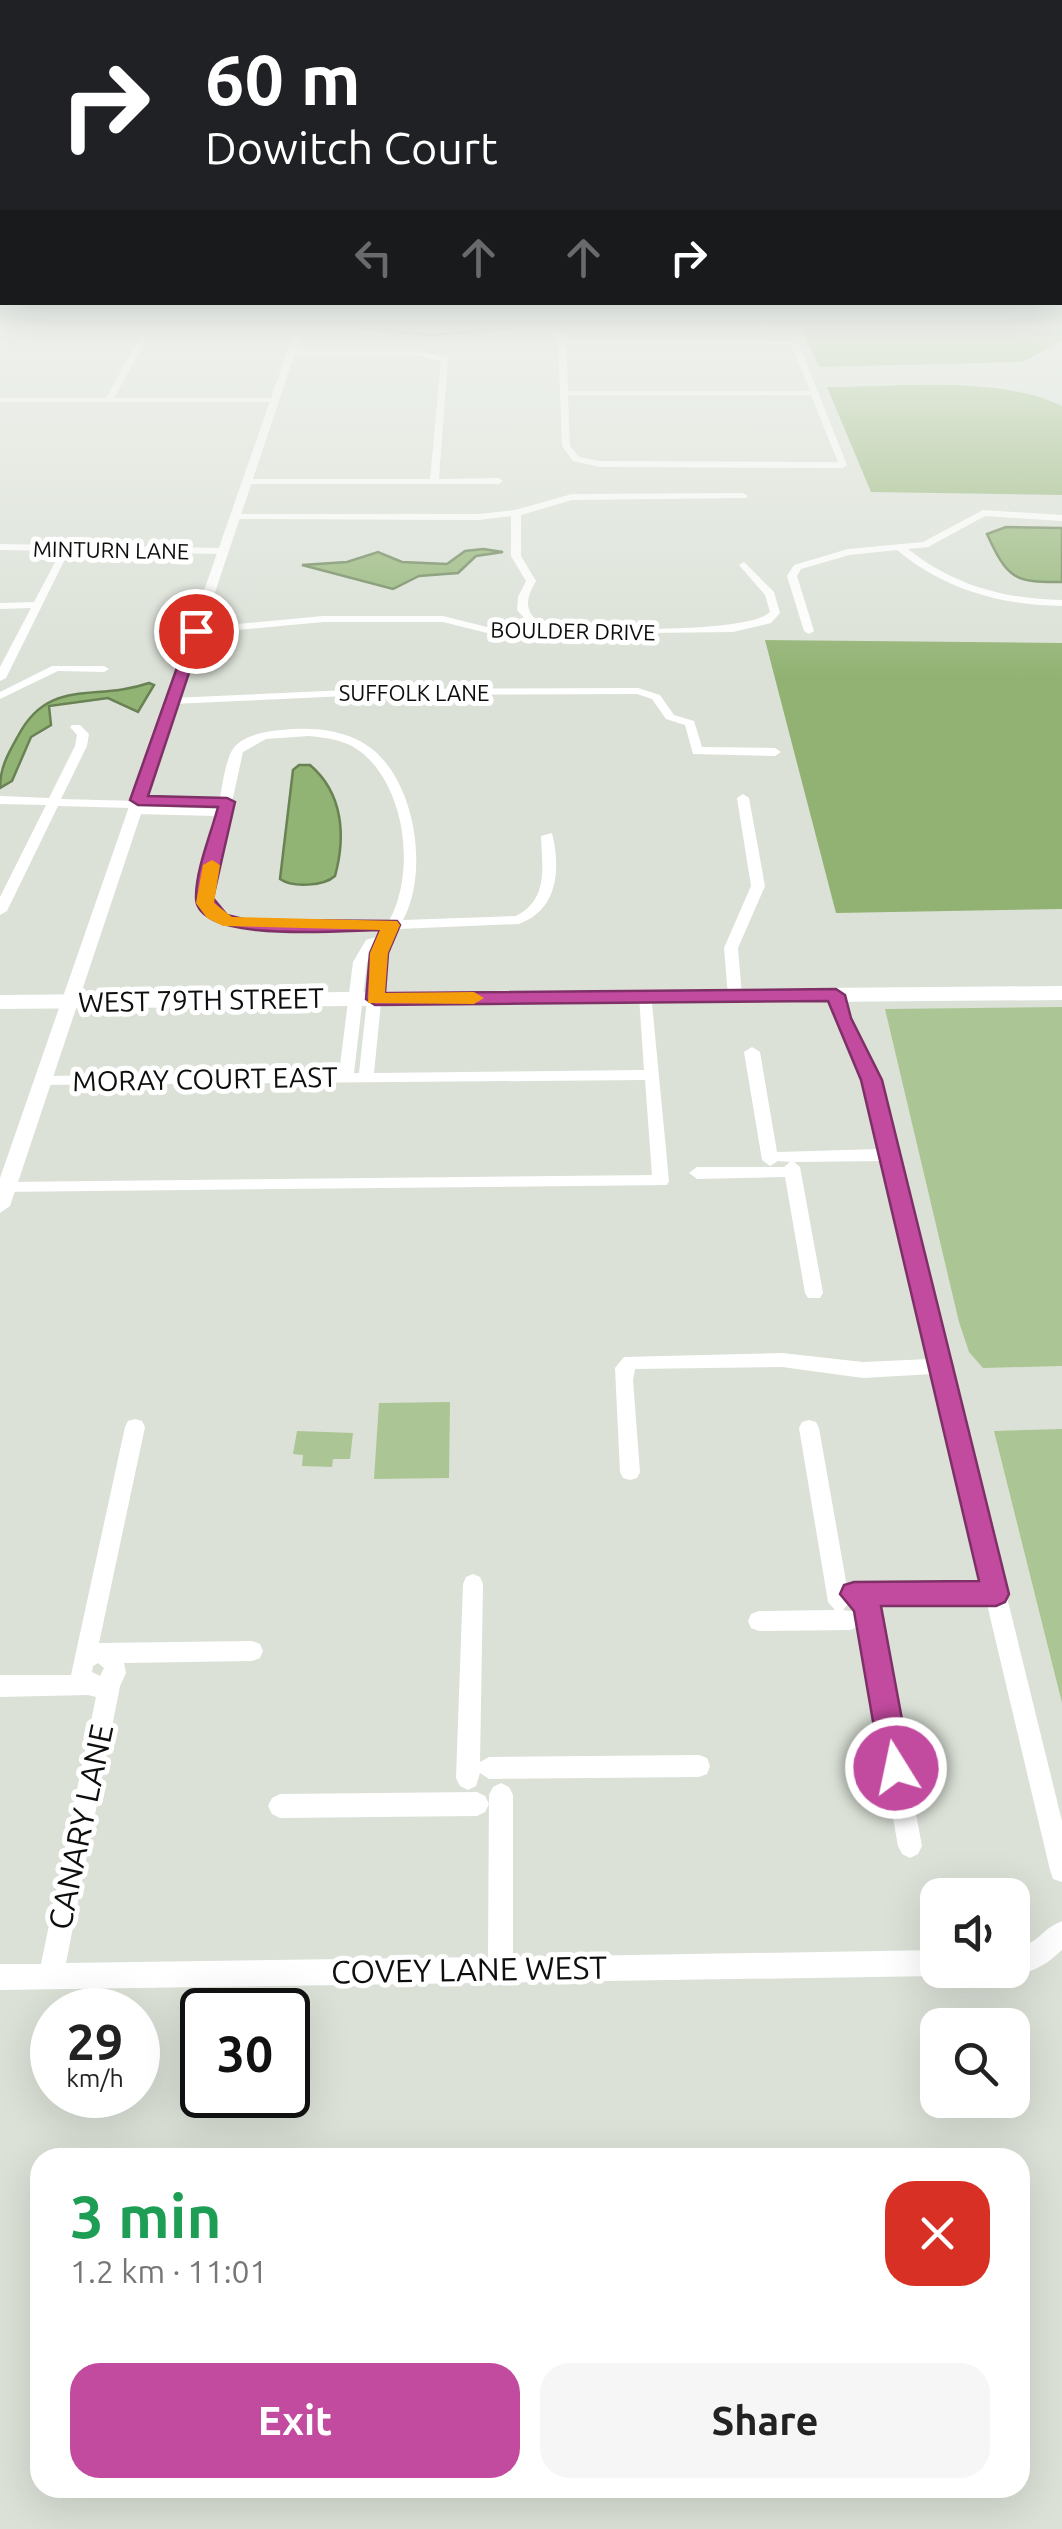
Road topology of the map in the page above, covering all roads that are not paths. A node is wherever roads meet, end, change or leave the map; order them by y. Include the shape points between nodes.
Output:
1 (260, 444) edge
2 (439, 444) edge
3 (566, 444) edge
4 (835, 444) edge
5 (247, 482) junction
6 (434, 482) junction
7 (499, 482) dead end
8 (742, 496) dead end
9 (516, 513) junction
10 (235, 516) junction
11 (1062, 518) edge
12 (0, 548) edge
13 (901, 549) junction
14 (223, 551) junction
15 (65, 552) junction
16 (744, 565) dead end
17 (1062, 603) edge
18 (37, 605) junction
19 (0, 606) edge
20 (196, 631) junction
21 (810, 631) dead end
22 (549, 632) junction
23 (104, 669) dead end
24 (0, 678) edge
25 (0, 696) edge
26 (173, 698) junction
27 (76, 727) dead end
28 (775, 752) dead end
29 (743, 798) dead end
30 (0, 800) edge
31 (54, 801) junction
32 (137, 805) junction
33 (226, 808) junction
34 (546, 836) dead end
35 (0, 912) edge
36 (387, 932) junction
37 (1062, 993) edge
38 (836, 995) junction
39 (646, 996) junction
40 (735, 996) junction
41 (365, 999) junction
42 (0, 1002) edge
43 (70, 1002) junction
44 (752, 1052) dead end
45 (652, 1075) junction
46 (346, 1077) junction
47 (366, 1077) junction
48 (43, 1081) junction
49 (890, 1155) junction
50 (781, 1163) junction
51 (698, 1172) dead end
52 (3, 1197) edge
53 (814, 1293) dead end
54 (941, 1366) junction
55 (135, 1427) dead end
56 (809, 1428) dead end
57 (630, 1472) dead end
58 (473, 1584) dead end
59 (996, 1594) junction
60 (853, 1607) junction
61 (759, 1621) dead end
62 (252, 1650) dead end
63 (92, 1667) junction
64 (0, 1686) edge
65 (699, 1766) dead end
66 (479, 1773) junction
67 (501, 1796) junction
68 (477, 1804) junction
69 (280, 1806) dead end
70 (910, 1846) dead end
71 (1062, 1870) edge
72 (1062, 1933) edge
73 (1030, 1958) edge
74 (920, 1963) edge
75 (500, 1970) junction
76 (50, 1976) junction
77 (0, 1977) edge

1 - 5 street
2 - 6 street
3 - 4 street via 575,458 600,464 843,465
5 - 6 street
5 - 10 street
6 - 7 street
8 - 9 street via 572,496
9 - 10 street
9 - 22 street via 516,556 531,581 519,607
10 - 14 street
11 - 13 street via 982,513 925,545
12 - 15 street, MINTURN LANE
13 - 17 street via 985,596
13 - 21 street via 848,552 797,567 792,576
14 - 15 street, MINTURN LANE
14 - 20 street
15 - 18 street
16 - 22 street, BOULDER DRIVE via 770,594 772,618 711,631
18 - 19 street
18 - 24 street
20 - 22 street, BOULDER DRIVE via 324,618 443,619 491,632
20 - 26 street
23 - 25 street via 56,668
26 - 28 street, SUFFOLK LANE via 638,691 690,723 697,751
26 - 32 street
27 - 31 street via 83,740
29 - 40 street via 758,886 731,948
30 - 31 street
31 - 32 street
31 - 35 street
32 - 33 street
32 - 43 street
33 - 36 street via 204,898 216,916 247,926
33 - 36 street via 237,751 261,736 351,737 392,780 402,804 409,851 404,902
34 - 36 street via 548,896 528,916
36 - 41 street
37 - 38 main road, WEST 79TH STREET
38 - 40 main road, WEST 79TH STREET
38 - 49 street via 869,1072
39 - 40 main road, WEST 79TH STREET
39 - 41 main road, WEST 79TH STREET
39 - 45 street
41 - 43 main road, WEST 79TH STREET
41 - 46 street
41 - 47 street
42 - 43 main road, WEST 79TH STREET
43 - 48 street
44 - 50 street
45 - 47 street, MORAY COURT EAST
45 - 52 street via 662,1181
46 - 47 street, MORAY COURT EAST
46 - 48 street, MORAY COURT EAST
48 - 52 street
49 - 50 street
49 - 54 street
50 - 51 street
50 - 53 street
54 - 57 street via 863,1370 782,1360 631,1362 624,1368
54 - 59 street
55 - 63 street
56 - 60 street
58 - 66 street
59 - 60 street
59 - 71 street
60 - 61 street
60 - 70 street
62 - 63 street
63 - 64 street
63 - 76 street, CANARY LANE via 101,1685 112,1678
65 - 66 street
66 - 67 street via 502,1779
66 - 68 street via 466,1790
67 - 68 street via 493,1804
67 - 75 street
68 - 69 street
72 - 73 street
74 - 75 street, COVEY LANE WEST
75 - 76 street, COVEY LANE WEST
76 - 77 street, COVEY LANE WEST

